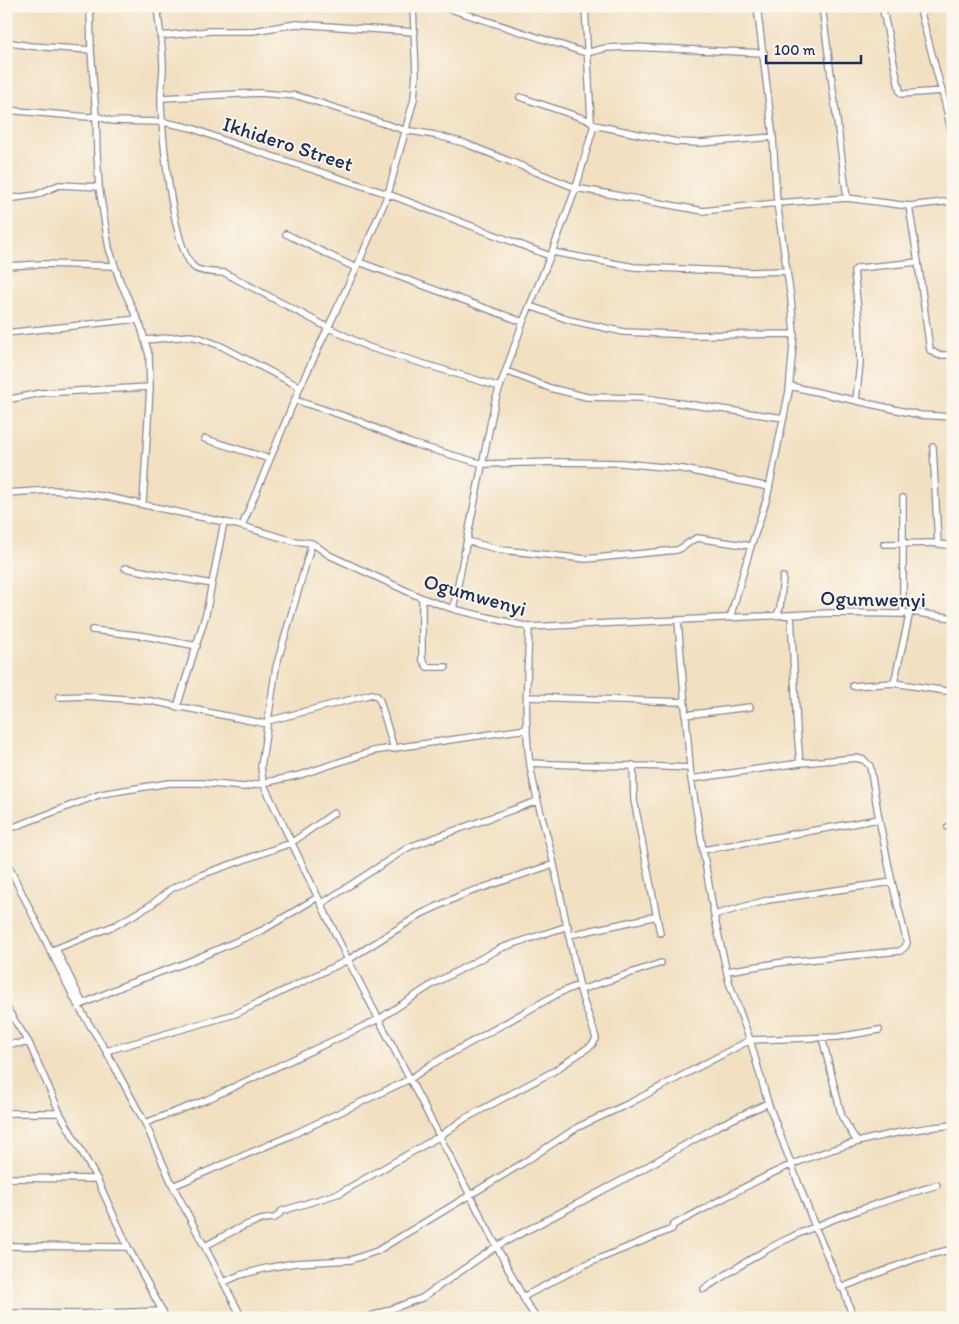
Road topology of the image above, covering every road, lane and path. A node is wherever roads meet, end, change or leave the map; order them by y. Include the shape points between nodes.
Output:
1 (90, 6) edge
2 (157, 6) edge
3 (413, 6) edge
4 (441, 6) edge
5 (585, 6) edge
6 (757, 6) edge
7 (822, 6) edge
8 (919, 6) edge
9 (883, 10) dead end
10 (415, 32) junction
11 (160, 36) junction
12 (6, 42) edge
13 (92, 50) junction
14 (586, 53) junction
15 (764, 53) junction
16 (942, 91) junction
17 (161, 98) junction
18 (520, 98) dead end
19 (953, 102) edge
20 (945, 103) junction
21 (6, 110) edge
22 (96, 116) junction
23 (163, 122) junction
24 (592, 123) junction
25 (404, 130) junction
26 (773, 137) junction
27 (953, 139) edge
28 (99, 187) junction
29 (576, 188) junction
30 (388, 194) junction
31 (847, 198) junction
32 (6, 199) edge
33 (953, 201) edge
34 (777, 203) junction
35 (909, 206) junction
36 (286, 234) dead end
37 (551, 254) junction
38 (359, 262) junction
39 (918, 262) junction
40 (6, 266) edge
41 (114, 266) junction
42 (356, 268) junction
43 (787, 271) junction
44 (530, 306) junction
45 (138, 319) junction
46 (523, 322) junction
47 (327, 328) junction
48 (6, 333) edge
49 (794, 334) junction
50 (145, 340) junction
51 (953, 354) edge
52 (506, 372) junction
53 (150, 386) junction
54 (790, 386) junction
55 (300, 387) junction
56 (500, 387) junction
57 (6, 400) edge
58 (295, 400) junction
59 (856, 400) junction
60 (953, 417) edge
61 (784, 418) junction
62 (205, 439) dead end
63 (933, 447) dead end
64 (270, 459) junction
65 (483, 464) junction
66 (769, 487) junction
67 (6, 493) edge
68 (903, 498) dead end
69 (143, 503) junction
70 (224, 522) junction
71 (242, 526) junction
72 (467, 541) junction
73 (312, 543) junction
74 (904, 543) junction
75 (884, 544) dead end
76 (938, 544) junction
77 (751, 546) junction
78 (953, 546) edge
79 (125, 568) dead end
80 (783, 577) dead end
81 (212, 584) junction
82 (422, 598) junction
83 (453, 609) junction
84 (910, 612) junction
85 (791, 614) junction
86 (904, 614) junction
87 (777, 615) junction
88 (730, 618) junction
89 (953, 618) edge
90 (678, 621) junction
91 (529, 627) junction
92 (92, 630) dead end
93 (197, 646) junction
94 (446, 667) dead end
95 (894, 683) junction
96 (853, 686) dead end
97 (953, 692) edge
98 (59, 697) dead end
99 (527, 697) junction
100 (684, 702) junction
101 (177, 707) junction
102 (750, 707) dead end
103 (685, 715) junction
104 (268, 722) junction
105 (527, 729) junction
106 (394, 749) junction
107 (800, 763) junction
108 (530, 764) junction
109 (633, 765) junction
110 (690, 768) junction
111 (691, 779) junction
112 (262, 783) junction
113 (537, 801) junction
114 (334, 813) dead end
115 (879, 819) junction
116 (6, 830) edge
117 (291, 843) junction
118 (703, 850) junction
119 (6, 861) edge
120 (554, 864) junction
121 (892, 882) junction
122 (318, 898) junction
123 (321, 904) junction
124 (714, 915) junction
125 (657, 916) junction
126 (568, 926) junction
127 (660, 933) dead end
128 (570, 934) junction
129 (53, 950) junction
130 (348, 960) junction
131 (661, 964) dead end
132 (727, 971) junction
133 (580, 988) junction
134 (80, 1005) junction
135 (6, 1007) edge
136 (379, 1019) junction
137 (879, 1030) dead end
138 (822, 1037) junction
139 (750, 1040) junction
140 (6, 1044) edge
141 (29, 1044) junction
142 (106, 1051) junction
143 (410, 1079) junction
144 (768, 1103) junction
145 (6, 1113) edge
146 (60, 1113) junction
147 (145, 1123) junction
148 (953, 1125) edge
149 (440, 1136) junction
150 (857, 1142) junction
151 (793, 1164) junction
152 (6, 1178) edge
153 (98, 1179) junction
154 (937, 1185) dead end
155 (173, 1186) junction
156 (470, 1194) junction
157 (816, 1227) junction
158 (6, 1246) edge
159 (205, 1246) junction
160 (497, 1246) junction
161 (128, 1247) junction
162 (953, 1249) edge
163 (224, 1282) junction
164 (843, 1287) junction
165 (704, 1289) dead end
166 (523, 1297) junction
167 (163, 1311) junction
168 (6, 1313) edge
169 (953, 1315) edge
170 (166, 1318) edge
171 (242, 1318) edge
172 (366, 1318) edge
173 (536, 1318) edge
174 (853, 1318) edge
175 (946, 1318) edge

1 - 13 street
2 - 11 street
3 - 10 street
4 - 14 street
5 - 14 street
6 - 15 street
7 - 31 street
8 - 16 street
9 - 16 street via 900,92
10 - 11 street via 296,24 253,31
10 - 25 street via 414,99
11 - 17 street
12 - 13 street
13 - 22 street
14 - 15 street via 631,47
14 - 24 street
15 - 26 street
16 - 20 street
17 - 23 street
17 - 25 street via 260,93 298,96
18 - 24 street
19 - 20 street
20 - 27 street
21 - 22 street, Ikhidero Street
22 - 23 street, Ikhidero Street via 112,121
22 - 28 street
23 - 30 street, Ikhidero Street via 192,128
23 - 47 street via 167,174 181,244 193,265 197,269 225,273
24 - 26 street via 677,142
24 - 29 street
25 - 29 street via 464,143
25 - 30 street
26 - 34 street
28 - 32 street via 59,185 36,195
28 - 41 street
29 - 34 street via 703,210
29 - 37 street
30 - 37 street, Ikhidero Street
30 - 38 street
31 - 34 street
31 - 35 street
33 - 35 street
34 - 43 street
35 - 39 street
36 - 42 street
37 - 43 street, Ikhidero Street via 634,267
37 - 44 street
38 - 42 street
38 - 46 street
39 - 51 street via 930,350 938,355
39 - 59 street via 854,271 860,364
40 - 41 street
41 - 45 street
42 - 47 street
43 - 49 street
44 - 46 street
44 - 49 street via 569,320 624,332
45 - 48 street
45 - 50 street
46 - 52 street
47 - 55 street
47 - 56 street via 368,347
49 - 54 street
50 - 53 street
50 - 55 street via 190,336 208,340
52 - 56 street
52 - 61 street via 587,397 644,398
53 - 57 street via 41,393
53 - 69 street
54 - 59 street
54 - 61 street
55 - 58 street
56 - 65 street
58 - 64 street
58 - 65 street via 359,421 410,443
59 - 60 street via 920,415
61 - 66 street
62 - 64 street
63 - 76 street
64 - 71 street
65 - 66 street via 622,463 683,469
65 - 72 street
66 - 77 street
67 - 69 street, Ogumwenyi via 53,490
68 - 74 street
69 - 70 street, Ogumwenyi
70 - 71 street, Ogumwenyi
70 - 81 street
71 - 73 street, Ogumwenyi via 293,541
72 - 77 street via 501,550 586,559 677,550 697,538
72 - 83 street
73 - 82 street, Ogumwenyi via 329,555
73 - 104 street via 276,667
74 - 75 street
74 - 76 street
74 - 86 street
76 - 78 street
77 - 88 street
79 - 81 street
80 - 87 street
81 - 93 street
82 - 83 street, Ogumwenyi
82 - 94 street via 422,659 427,667
83 - 91 street, Ogumwenyi
84 - 86 street, Ogumwenyi
84 - 89 street, Ogumwenyi
84 - 95 street
85 - 86 street, Ogumwenyi
85 - 87 street, Ogumwenyi
85 - 107 street
87 - 88 street, Ogumwenyi
88 - 90 street, Ogumwenyi
90 - 91 street, Ogumwenyi
90 - 100 street
91 - 99 street
92 - 93 street
93 - 101 street
95 - 96 street
95 - 97 street
98 - 101 street via 151,701
99 - 100 street
99 - 105 street
100 - 103 street
101 - 104 street
102 - 103 street
103 - 110 street
104 - 106 street via 372,694 380,701
104 - 112 street via 261,767
105 - 106 street
105 - 108 street
106 - 112 street via 373,751 300,775
107 - 111 street
107 - 115 street via 864,760 870,766
108 - 109 street
108 - 113 street
109 - 110 street
109 - 125 street via 634,800
110 - 111 street
111 - 118 street
112 - 116 street via 244,787 169,783 101,794
112 - 117 street
113 - 120 street
113 - 123 street via 409,847
114 - 117 street
115 - 118 street
115 - 121 street
117 - 122 street
117 - 129 street via 171,889 116,925
118 - 124 street
119 - 129 street
120 - 126 street
120 - 130 street via 464,894 420,914
121 - 124 street via 768,900
121 - 132 street via 907,943 900,951
122 - 123 street
122 - 134 street via 263,930
123 - 130 street
124 - 132 street
125 - 127 street
125 - 128 street
126 - 128 street
126 - 136 street via 501,948 433,984
128 - 133 street
129 - 134 street
130 - 136 street
130 - 142 street via 235,1014
131 - 133 street
132 - 139 street
133 - 143 street via 551,998
133 - 149 street via 596,1038 592,1044 554,1071 464,1119
134 - 142 street
135 - 141 street
136 - 143 street
136 - 147 street via 206,1100
137 - 138 street
138 - 139 street
138 - 150 street via 842,1117
139 - 144 street
139 - 156 street via 578,1127
140 - 141 street
141 - 146 street
142 - 147 street
143 - 149 street
143 - 155 street
144 - 151 street
144 - 160 street via 720,1125
145 - 146 street
146 - 153 street
147 - 155 street
148 - 150 street via 897,1132
149 - 156 street
149 - 159 street via 340,1193 282,1211 275,1218 263,1218
150 - 151 street
151 - 157 street
151 - 166 street via 673,1225 672,1229 584,1265
152 - 153 street
153 - 161 street
154 - 157 street
155 - 159 street
156 - 160 street
156 - 163 street via 377,1251 351,1260 276,1266
157 - 164 street
157 - 165 street via 782,1241
158 - 161 street
159 - 163 street
160 - 166 street
160 - 172 street via 422,1298
161 - 167 street
162 - 164 street via 909,1261
163 - 171 street
164 - 174 street
166 - 173 street
167 - 168 street
167 - 170 street
169 - 175 street

